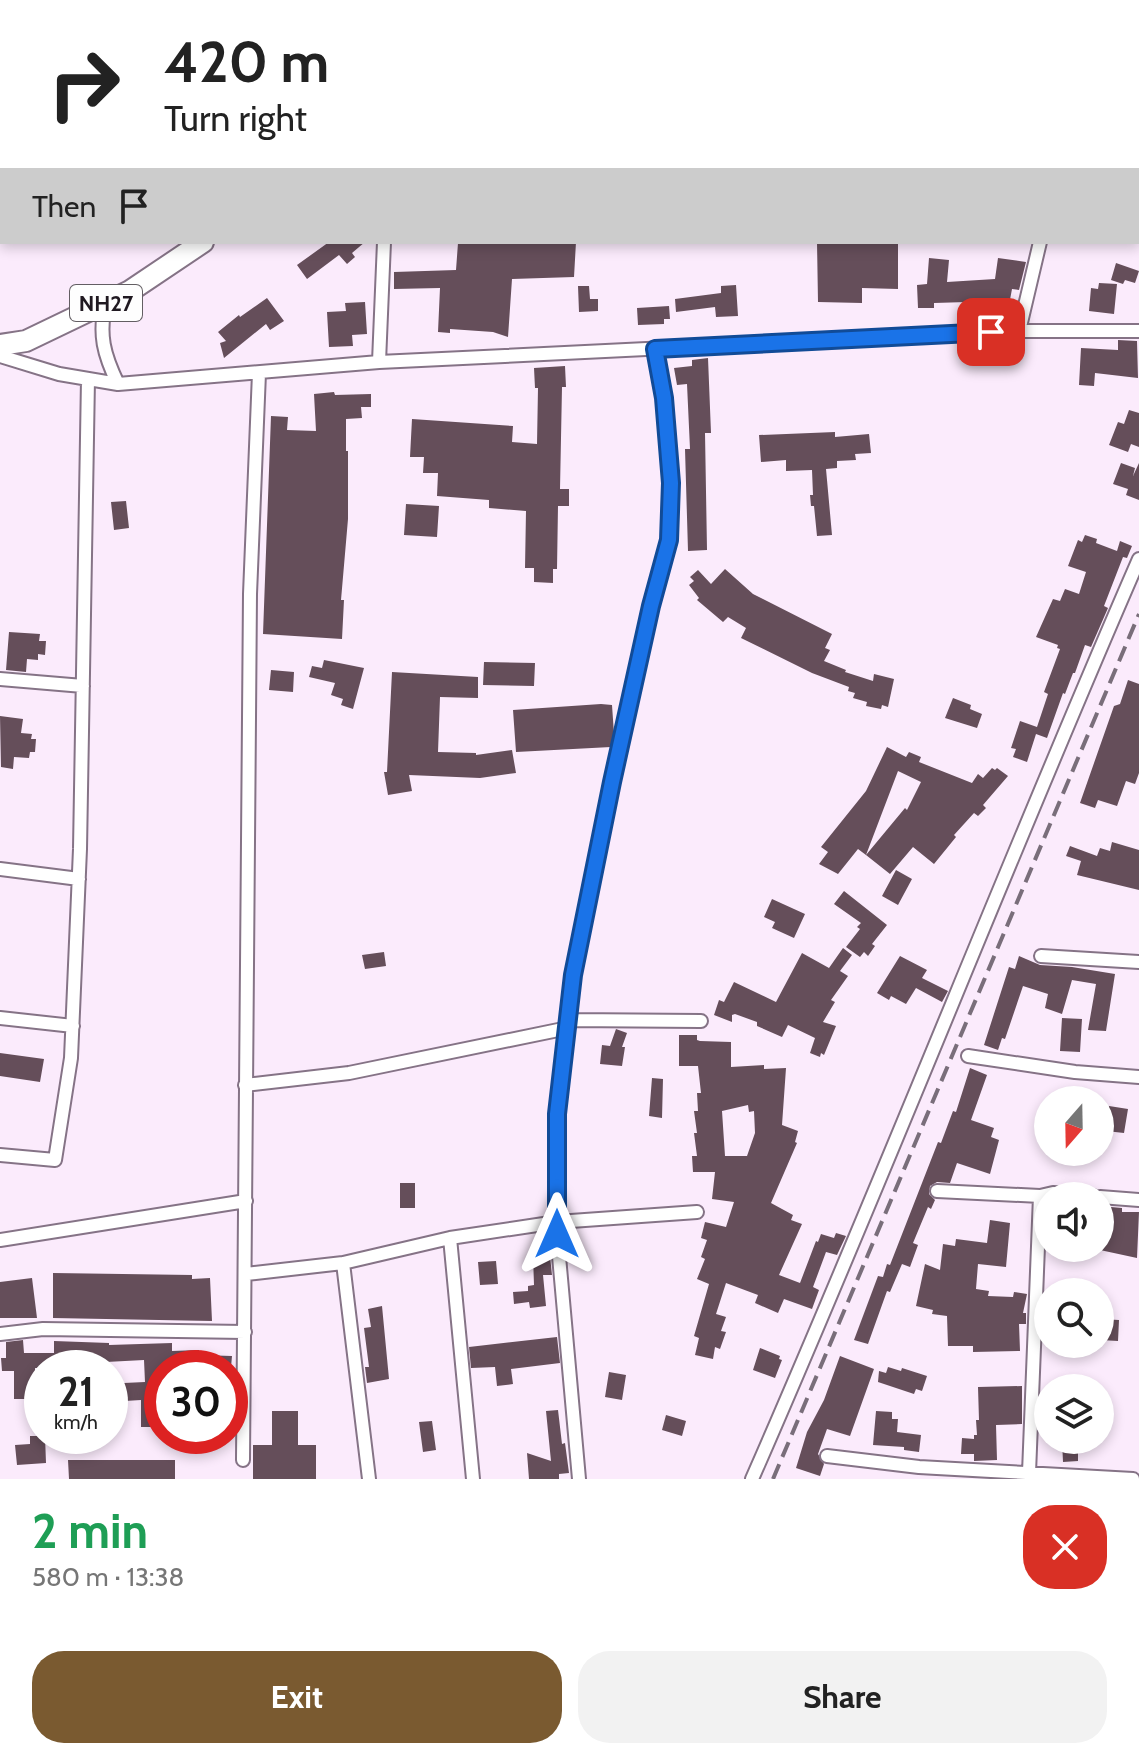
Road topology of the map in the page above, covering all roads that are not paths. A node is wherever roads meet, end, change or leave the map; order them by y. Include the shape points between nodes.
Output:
1 (200, 244) edge
2 (384, 244) edge
3 (1040, 244) edge
4 (106, 303) junction
5 (1019, 331) junction
6 (1139, 331) edge
7 (0, 345) edge
8 (655, 349) junction
9 (0, 356) edge
10 (379, 362) junction
11 (259, 373) junction
12 (88, 379) junction
13 (118, 384) junction
14 (1139, 559) edge
15 (0, 679) edge
16 (83, 686) junction
17 (0, 869) edge
18 (79, 879) junction
19 (1041, 956) dead end
20 (1139, 962) edge
21 (0, 1018) edge
22 (701, 1021) dead end
23 (569, 1024) junction
24 (73, 1026) junction
25 (968, 1056) dead end
26 (1139, 1077) edge
27 (245, 1085) junction
28 (0, 1155) edge
29 (937, 1191) dead end
30 (1034, 1196) edge
31 (1114, 1198) edge
32 (1139, 1200) edge
33 (246, 1201) junction
34 (697, 1212) dead end
35 (557, 1222) junction
36 (450, 1238) junction
37 (0, 1240) edge
38 (1037, 1262) edge
39 (343, 1263) junction
40 (246, 1274) junction
41 (245, 1332) junction
42 (0, 1334) edge
43 (827, 1456) dead end
44 (243, 1460) dead end
45 (918, 1473) edge
46 (1029, 1473) junction
47 (369, 1479) edge
48 (473, 1479) edge
49 (579, 1479) edge
50 (752, 1479) edge
51 (1133, 1479) edge

1 - 4 highway, NH27
2 - 10 street
3 - 5 street
4 - 7 highway, NH27 via 26,341
4 - 13 street via 101,338
5 - 6 street
5 - 8 street
8 - 10 street
8 - 23 street via 671,483 669,540 606,811 573,975
9 - 12 street
10 - 11 street
11 - 13 street
11 - 27 street via 250,594
12 - 13 street
12 - 16 street
14 - 50 street
15 - 16 street
16 - 18 street
17 - 18 street
18 - 24 street
19 - 20 street
21 - 24 street
22 - 23 street
23 - 27 street via 448,1055
23 - 35 street via 557,1114
24 - 28 street via 55,1160
25 - 26 street
27 - 33 street
29 - 30 street
31 - 32 street
33 - 37 street
33 - 40 street
34 - 35 street
35 - 36 street
35 - 49 street
36 - 39 street
36 - 48 street
38 - 46 street
39 - 40 street
39 - 47 street
40 - 41 street
41 - 42 street via 43,1329
41 - 44 street
43 - 45 street
45 - 46 street
46 - 51 street

